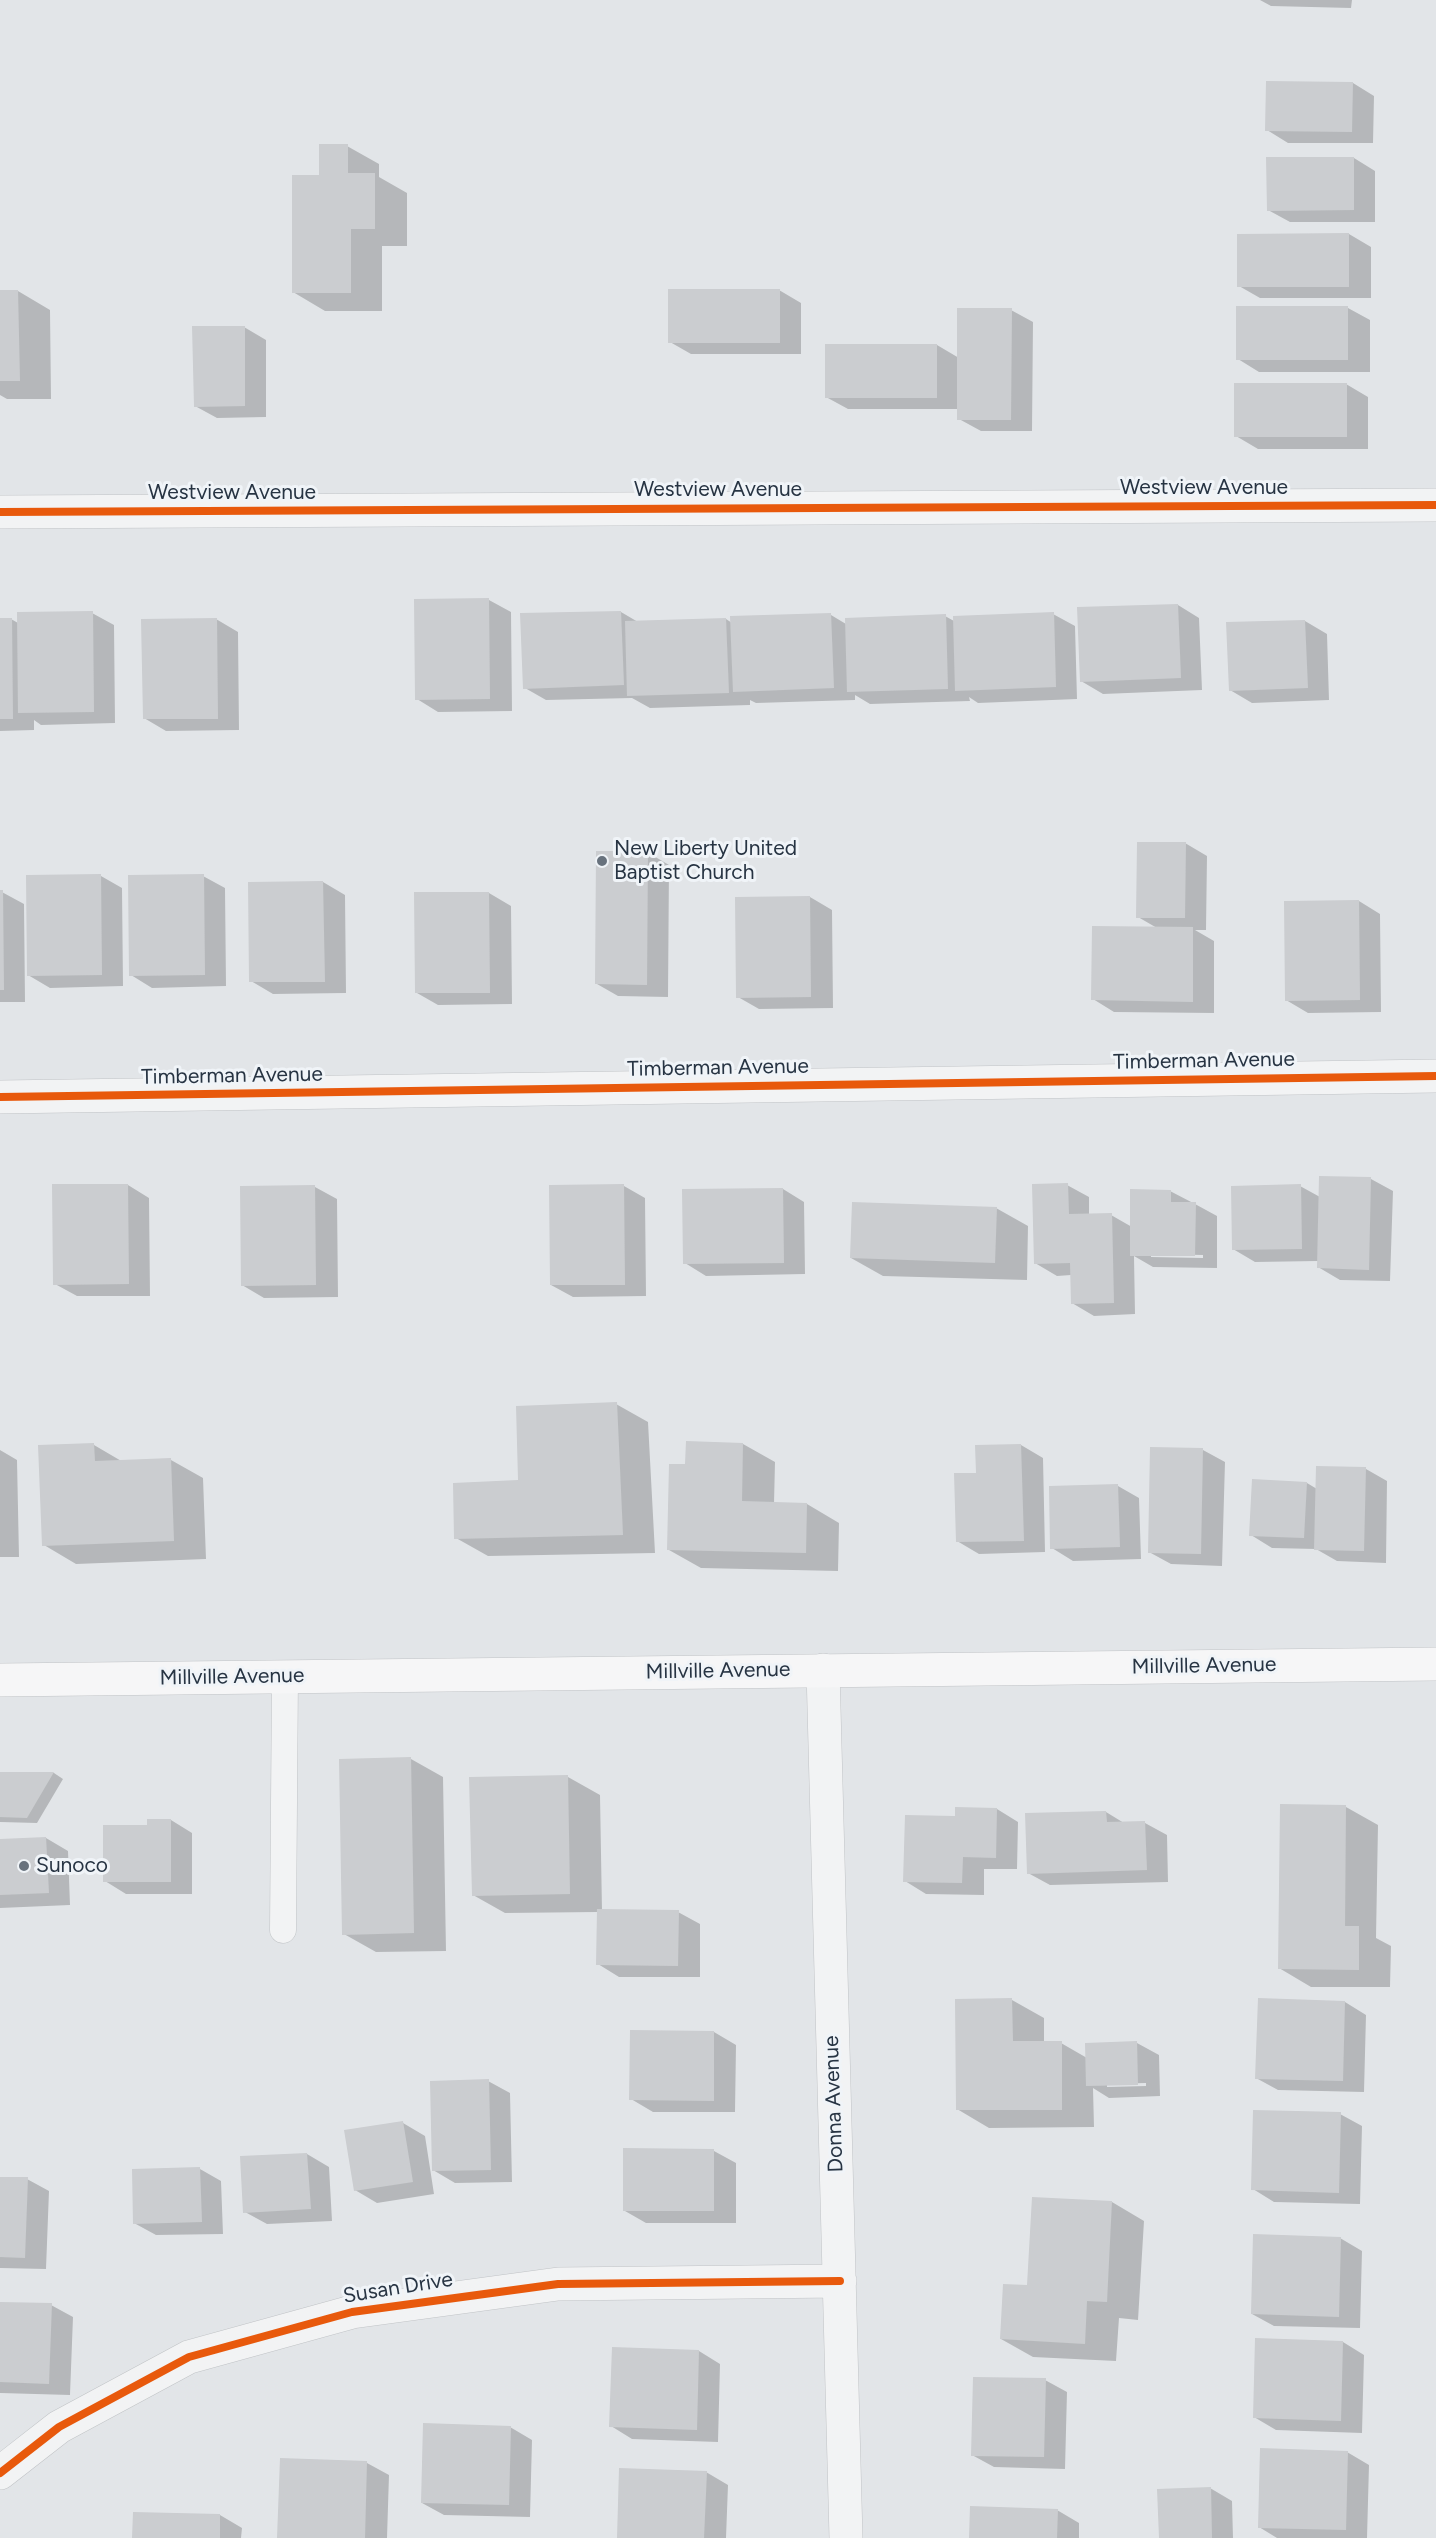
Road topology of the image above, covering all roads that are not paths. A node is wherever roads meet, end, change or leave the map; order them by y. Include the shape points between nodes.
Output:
1 (1436, 505) edge
2 (0, 512) edge
3 (1436, 1076) edge
4 (0, 1097) edge
5 (1436, 1664) edge
6 (823, 1670) junction
7 (285, 1676) junction
8 (0, 1680) edge
9 (283, 1930) dead end
10 (840, 2281) junction
11 (0, 2473) edge
12 (846, 2538) edge

1 - 2 street, Westview Avenue
3 - 4 street, Timberman Avenue
5 - 6 main road, Millville Avenue
6 - 7 main road, Millville Avenue
6 - 10 street, Donna Avenue
7 - 8 main road, Millville Avenue
7 - 9 lane
10 - 11 street, Susan Drive via 558,2284 352,2312 189,2357 59,2427
10 - 12 street, Donna Avenue

